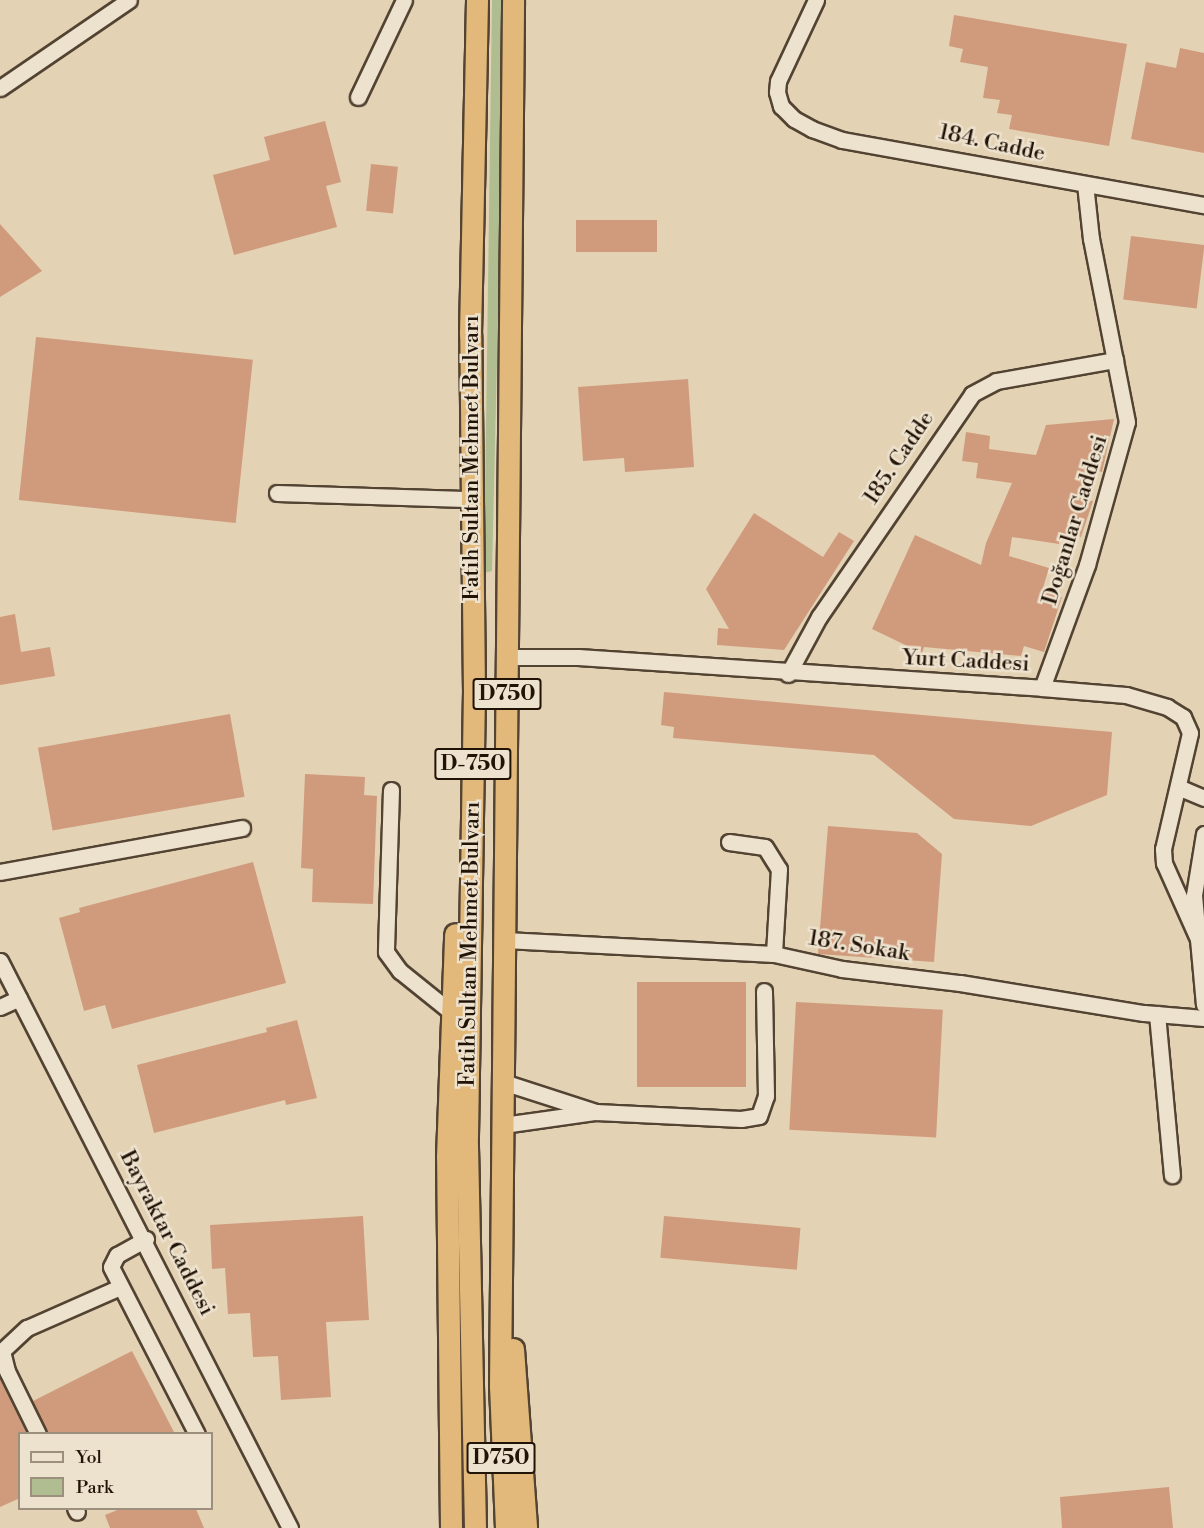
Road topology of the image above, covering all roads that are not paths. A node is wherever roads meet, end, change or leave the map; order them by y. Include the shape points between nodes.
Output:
1 (129, 0) edge
2 (404, 0) edge
3 (477, 0) edge
4 (513, 0) edge
5 (816, 0) edge
6 (0, 88) edge
7 (358, 97) dead end
8 (1084, 184) junction
9 (1204, 205) edge
10 (1115, 360) junction
11 (277, 493) dead end
12 (472, 499) junction
13 (507, 657) junction
14 (788, 674) junction
15 (1042, 688) junction
16 (1178, 787) junction
17 (391, 790) dead end
18 (1204, 798) edge
19 (242, 828) dead end
20 (1204, 834) edge
21 (729, 842) dead end
22 (470, 870) junction
23 (0, 872) edge
24 (1198, 939) junction
25 (505, 940) junction
26 (774, 954) junction
27 (0, 961) edge
28 (764, 991) dead end
29 (19, 998) junction
30 (1204, 1005) edge
31 (0, 1007) edge
32 (451, 1012) junction
33 (1157, 1014) junction
34 (1204, 1018) edge
35 (503, 1082) junction
36 (596, 1112) junction
37 (503, 1125) junction
38 (1172, 1175) dead end
39 (501, 1188) junction
40 (146, 1239) junction
41 (120, 1287) junction
42 (37, 1432) edge
43 (196, 1432) edge
44 (290, 1528) edge
45 (451, 1528) edge
46 (475, 1528) edge
47 (506, 1528) edge
48 (526, 1528) edge

1 - 6 street
2 - 7 street
3 - 12 highway, Fatih Sultan Mehmet Bulvarı / D-750 via 470,334
4 - 13 highway, Fatih Sultan Mehmet Bulvarı / D750
5 - 8 street, 184. Cadde via 778,81 781,106 794,119 842,140
8 - 9 street, 184. Cadde
8 - 10 street, Doğanlar Caddesi
10 - 14 street, 185. Cadde via 996,381 972,394 819,617
10 - 15 street, Doğanlar Caddesi via 1126,409 1126,434 1087,565
11 - 12 street
12 - 22 highway, Fatih Sultan Mehmet Bulvarı / D-750
13 - 14 street, Yurt Caddesi via 578,657
13 - 25 highway, Fatih Sultan Mehmet Bulvarı / D750
14 - 15 street, Yurt Caddesi
15 - 16 street, Yurt Caddesi via 1125,695 1177,712 1190,732
16 - 18 street
16 - 24 street, Yurt Caddesi via 1162,849 1164,863
17 - 32 street via 386,952 400,971
19 - 23 street
20 - 24 street via 1194,879
21 - 26 street via 765,847 779,869
22 - 32 highway via 455,933
22 - 46 highway, Fatih Sultan Mehmet Bulvarı / D-750 via 467,1188
24 - 30 street
25 - 26 street, 187. Sokak
25 - 35 highway, Fatih Sultan Mehmet Bulvarı / D750
26 - 33 street, 187. Sokak via 842,969
27 - 29 street, Bayraktar Caddesi
28 - 36 street via 766,1096 759,1116 741,1119
29 - 31 street
29 - 40 street, Bayraktar Caddesi
32 - 45 highway via 446,1310
33 - 34 street, 187. Sokak
33 - 38 street
35 - 36 street
35 - 37 highway, Fatih Sultan Mehmet Bulvarı / D750
36 - 37 street
37 - 39 highway, Fatih Sultan Mehmet Bulvarı / D750
39 - 47 highway, Fatih Sultan Mehmet Bulvarı / D750 via 500,1387
39 - 48 highway
40 - 41 street via 113,1261 111,1267
40 - 44 street, Bayraktar Caddesi
41 - 42 street via 27,1328 2,1351 7,1371
41 - 43 street

